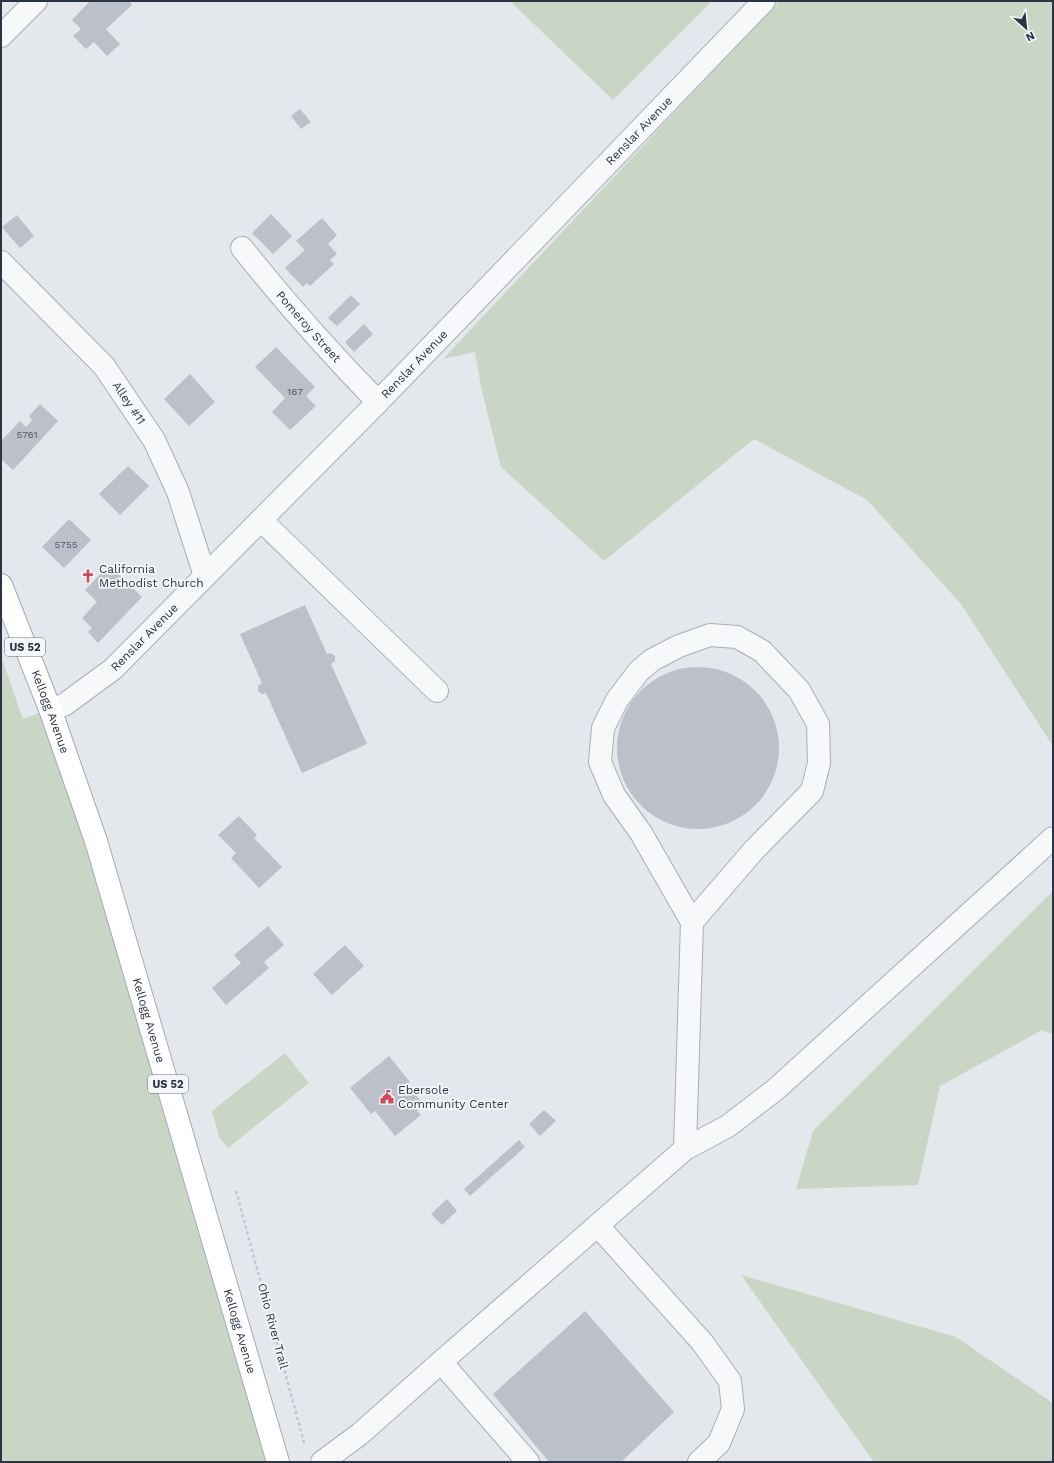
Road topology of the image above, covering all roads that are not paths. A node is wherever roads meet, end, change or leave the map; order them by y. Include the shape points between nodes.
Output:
1 (36, 1) edge
2 (764, 1) edge
3 (5, 25) edge
4 (242, 248) dead end
5 (1, 262) edge
6 (378, 402) junction
7 (262, 520) junction
8 (205, 576) junction
9 (1, 585) edge
10 (437, 691) dead end
11 (50, 709) junction
12 (1053, 838) edge
13 (692, 922) junction
14 (685, 1149) junction
15 (598, 1226) junction
16 (441, 1362) junction
17 (278, 1462) edge
18 (322, 1462) edge
19 (528, 1462) edge
20 (698, 1462) edge

1 - 3 street
2 - 6 street, Renslar Avenue
4 - 6 street, Pomeroy Street via 316,338
5 - 8 street, Alley #11 via 104,366 154,440 178,492
6 - 7 street, Renslar Avenue
7 - 8 street, Renslar Avenue
7 - 10 street
8 - 11 street, Renslar Avenue via 113,669 64,705
9 - 11 main road, Kellogg Avenue / US 52
11 - 17 main road, Kellogg Avenue / US 52 via 96,841
12 - 14 street via 775,1090 728,1126
13 - 13 street via 754,850 812,791 819,763 818,724 798,690 762,651 737,636 710,635 679,646 652,660 639,671 617,700 603,728 600,762 614,795 641,833
13 - 14 street
14 - 15 street
15 - 16 street
15 - 20 street via 702,1342 730,1381 733,1409 719,1443
16 - 18 street via 360,1434
16 - 19 street

